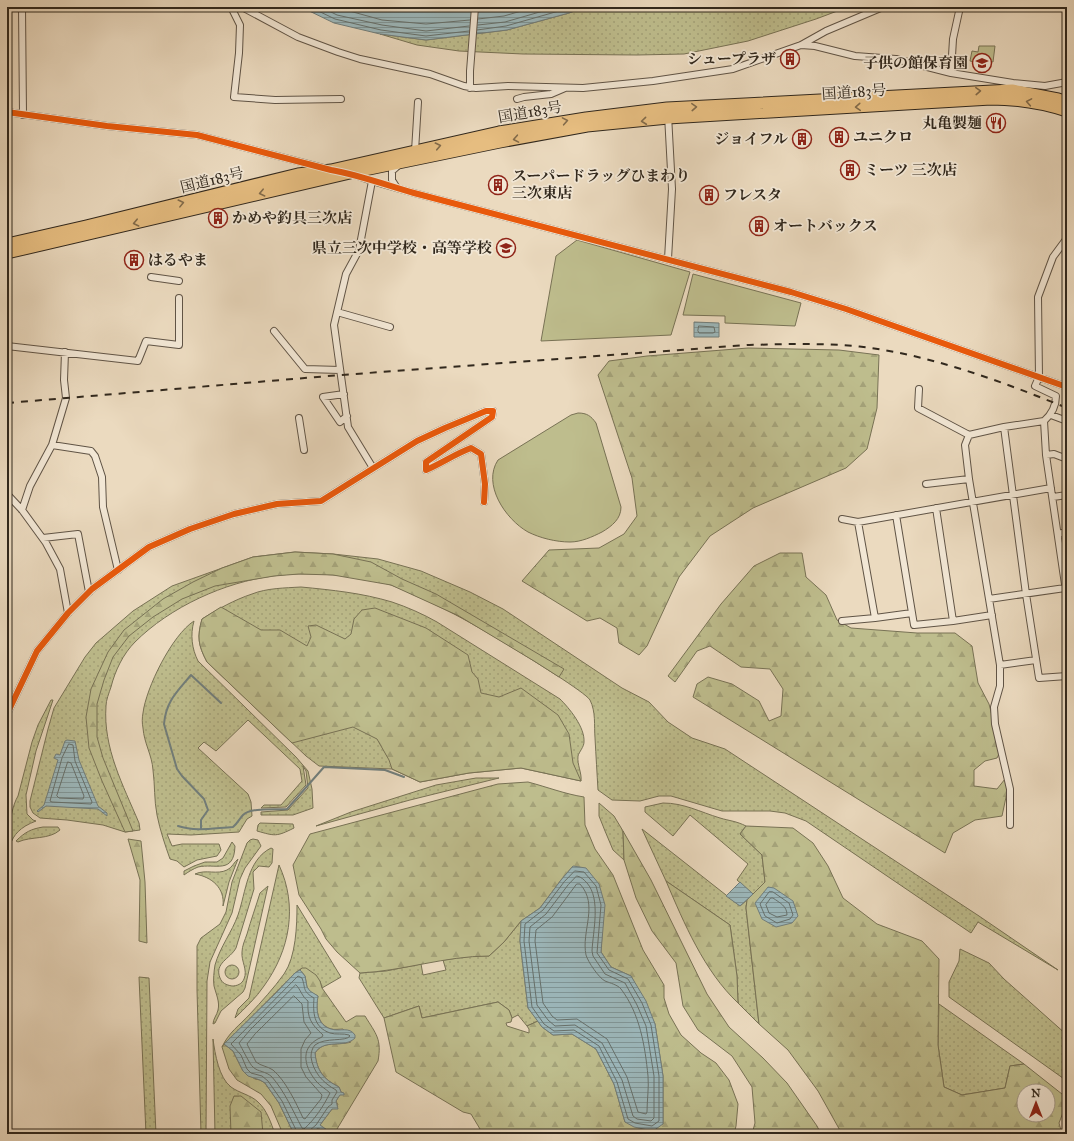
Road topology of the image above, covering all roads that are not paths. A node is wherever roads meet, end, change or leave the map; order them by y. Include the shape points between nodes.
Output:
1 (22, 7) edge
2 (231, 7) edge
3 (242, 7) edge
4 (475, 7) edge
5 (883, 7) edge
6 (960, 7) edge
7 (801, 45) junction
8 (951, 73) junction
9 (1067, 82) edge
10 (470, 88) junction
11 (567, 88) junction
12 (1012, 91) junction
13 (341, 99) dead end
14 (517, 99) dead end
15 (418, 102) dead end
16 (1067, 102) edge
17 (1067, 111) edge
18 (7, 112) edge
19 (668, 113) junction
20 (23, 115) junction
21 (416, 151) junction
22 (293, 160) junction
23 (402, 162) junction
24 (331, 170) junction
25 (350, 173) junction
26 (290, 176) junction
27 (372, 181) junction
28 (397, 188) junction
29 (1067, 238) edge
30 (7, 244) edge
31 (7, 253) edge
32 (668, 259) junction
33 (151, 277) dead end
34 (179, 281) dead end
35 (179, 298) dead end
36 (337, 312) junction
37 (390, 326) dead end
38 (274, 331) dead end
39 (7, 346) edge
40 (64, 352) junction
41 (340, 370) junction
42 (1039, 377) junction
43 (1067, 387) edge
44 (919, 389) dead end
45 (344, 394) junction
46 (1051, 415) junction
47 (347, 416) junction
48 (299, 418) dead end
49 (1044, 421) junction
50 (1067, 421) edge
51 (1004, 427) junction
52 (969, 435) junction
53 (52, 445) junction
54 (304, 450) dead end
55 (1046, 455) junction
56 (1067, 459) edge
57 (373, 468) junction
58 (969, 479) junction
59 (926, 484) dead end
60 (1051, 488) junction
61 (7, 494) edge
62 (1012, 494) junction
63 (1067, 495) edge
64 (1053, 497) junction
65 (484, 502) dead end
66 (973, 502) junction
67 (936, 508) junction
68 (22, 510) junction
69 (896, 515) junction
70 (842, 519) dead end
71 (858, 522) junction
72 (1067, 532) edge
73 (1058, 534) junction
74 (43, 538) junction
75 (1064, 566) edge
76 (118, 570) junction
77 (1065, 588) junction
78 (89, 592) junction
79 (1026, 594) junction
80 (1067, 598) edge
81 (989, 599) junction
82 (68, 613) junction
83 (912, 613) junction
84 (992, 615) junction
85 (876, 618) junction
86 (953, 620) junction
87 (842, 621) dead end
88 (1036, 660) junction
89 (1000, 666) junction
90 (1067, 676) edge
91 (7, 714) edge
92 (1010, 825) dead end

1 - 20 street
2 - 13 street via 240,25 234,97 275,100
3 - 10 street via 298,37 338,52 430,74
4 - 10 street
5 - 7 street via 826,31
6 - 8 street via 953,39
7 - 8 street via 855,56 896,59
7 - 11 street via 733,68 653,81
8 - 12 street
9 - 12 street
10 - 11 street
11 - 14 street via 551,94
12 - 16 highway, 国道183号 via 1058,98
17 -> 12 highway, 国道183号
12 - 19 highway, 国道183号 via 920,103
15 - 21 street
18 - 20 street
21 -> 19 highway, 国道183号 via 499,132 586,118
19 -> 23 highway, 国道183号
19 - 32 street via 672,189
20 - 22 street via 197,136
21 - 24 highway, 国道183号
22 - 24 street
22 - 26 street via 294,168
23 - 25 highway, 国道183号
23 - 28 street via 392,171 392,180
24 - 25 street
24 - 26 highway, 国道183号
25 - 27 street
25 -> 31 highway, 国道183号
30 -> 26 highway, 国道183号
27 - 28 street
27 - 36 street via 358,250 346,274
28 - 32 street
29 - 42 street via 1053,257 1038,297
32 - 42 street via 846,309
33 - 34 street
35 - 40 street via 178,345 146,341 138,361
36 - 37 street
36 - 41 street via 334,325
38 - 41 street via 305,369
39 - 40 street
40 - 53 street via 66,398
41 - 45 street
42 - 43 street
42 - 46 street via 1035,386 1056,396
44 - 52 street via 918,408
45 - 47 street
45 - 47 street via 323,397 340,422
46 - 49 street
46 - 50 street
47 - 57 street via 348,427
48 - 54 street
49 - 51 street
49 - 55 street
51 - 52 street
51 - 62 street
52 - 58 street via 965,445
53 - 68 street via 30,486
53 - 76 street via 91,451 95,456 102,477 103,507
55 - 56 street via 1054,454
55 - 60 street
57 - 65 street via 417,441 493,410 492,417 426,462 426,470 471,448 481,454 485,484
57 - 76 street via 321,501 277,504 234,514 190,529 149,547
58 - 59 street
58 - 66 street
60 - 62 street
60 - 64 street
61 - 68 street
62 - 66 street
62 - 79 street
63 - 64 street
64 - 73 street
66 - 67 street
66 - 81 street
67 - 69 street
67 - 86 street
68 - 74 street
69 - 71 street
69 - 83 street
70 - 71 street
71 - 85 street
72 - 73 street
73 - 75 street
74 - 78 street via 78,534
74 - 82 street via 60,569
75 - 77 street
76 - 78 street
77 - 79 street
77 - 80 street
78 - 82 street
79 - 81 street
79 - 88 street
81 - 84 street
82 - 91 street via 37,651
83 - 85 street
83 - 86 street via 914,625
84 - 86 street
84 - 89 street
85 - 87 street
88 - 89 street
88 - 90 street via 1039,678
89 - 92 street via 1000,686 994,707 995,724 1010,789

